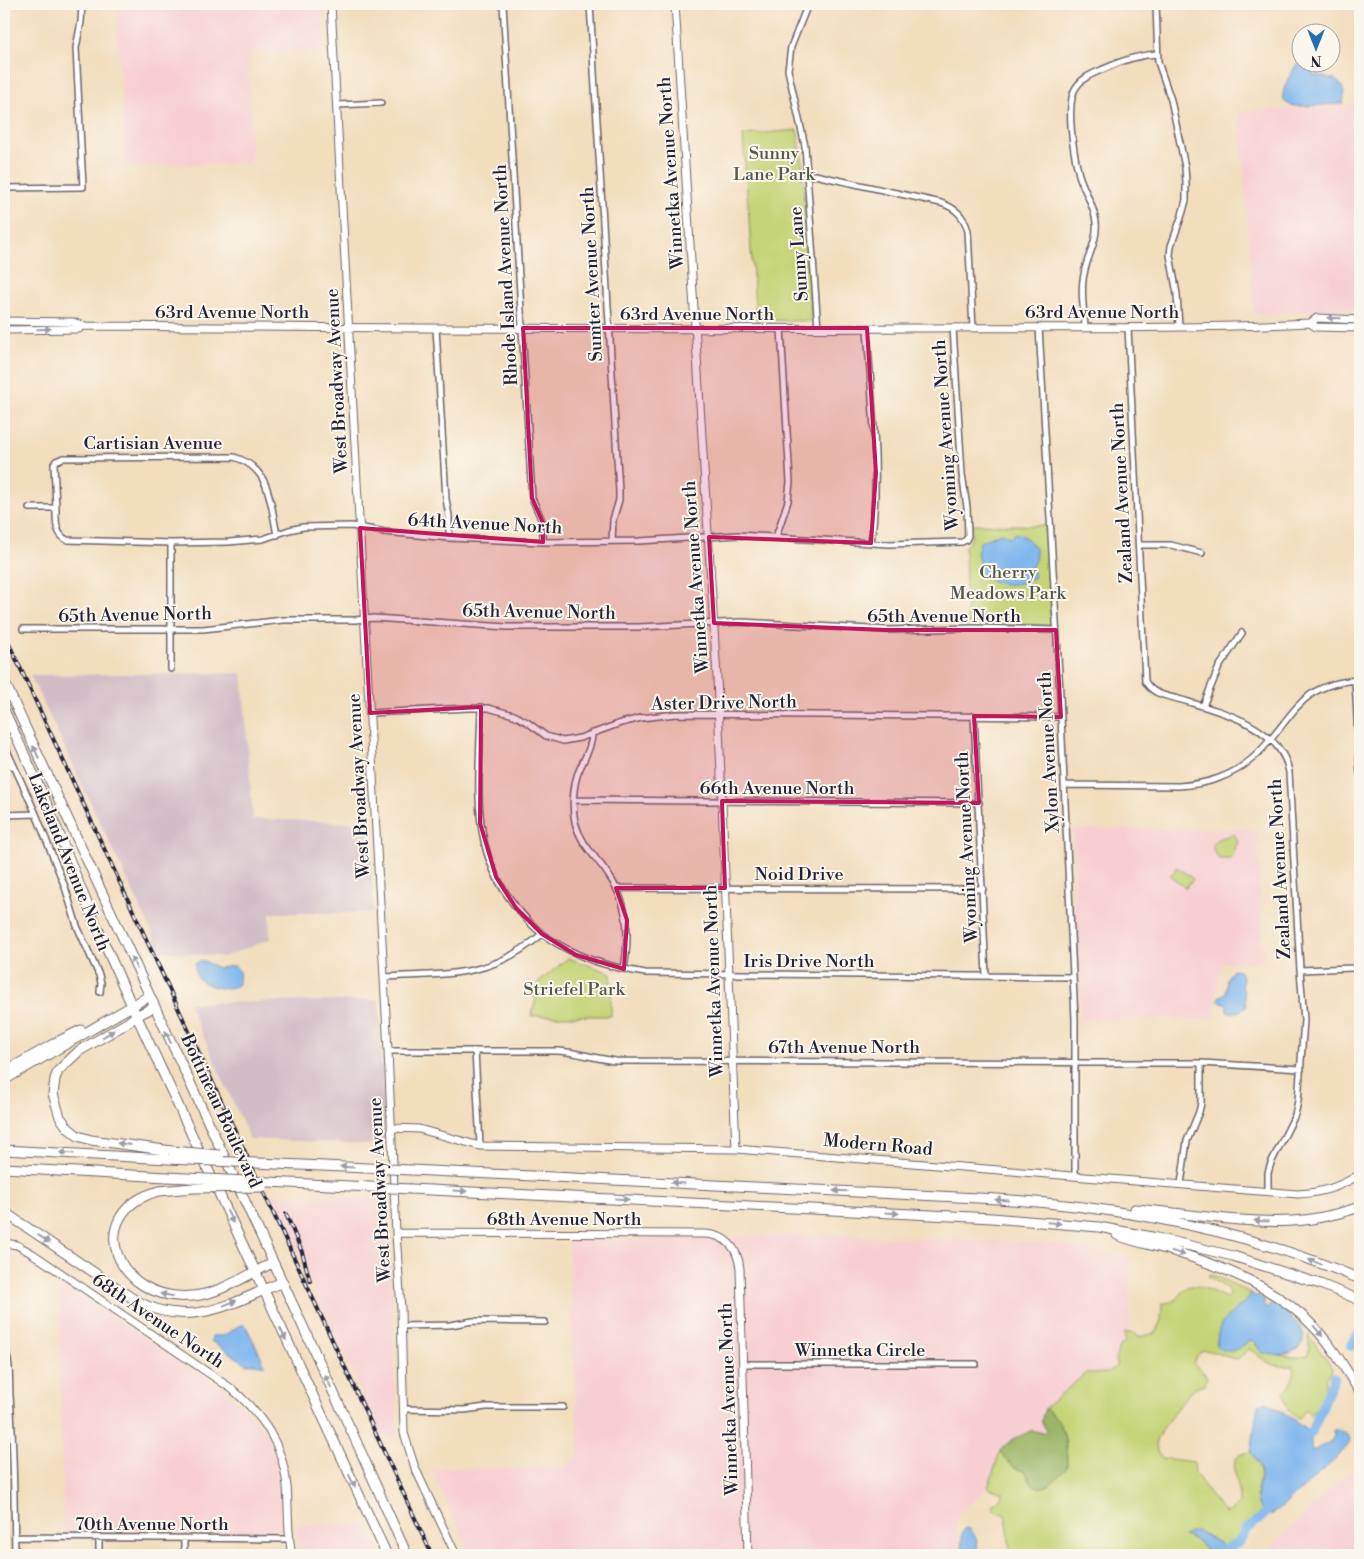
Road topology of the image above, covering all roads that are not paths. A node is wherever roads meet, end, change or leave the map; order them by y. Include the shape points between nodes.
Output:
1 (82, 4) edge
2 (331, 4) edge
3 (503, 4) edge
4 (590, 4) edge
5 (675, 4) edge
6 (808, 4) edge
7 (1156, 4) edge
8 (1157, 54) junction
9 (381, 103) dead end
10 (337, 105) junction
11 (807, 176) junction
12 (4, 188) edge
13 (1360, 320) edge
14 (4, 321) edge
15 (1310, 323) junction
16 (84, 326) junction
17 (1039, 327) junction
18 (1085, 327) junction
19 (1128, 327) junction
20 (1179, 327) junction
21 (349, 328) junction
22 (436, 328) junction
23 (523, 328) junction
24 (782, 328) junction
25 (867, 328) junction
26 (953, 328) junction
27 (973, 328) junction
28 (1360, 328) edge
29 (609, 329) junction
30 (696, 329) junction
31 (818, 329) junction
32 (4, 330) edge
33 (30, 508) dead end
34 (56, 508) junction
35 (360, 528) junction
36 (277, 535) junction
37 (709, 537) junction
38 (776, 537) junction
39 (448, 538) junction
40 (966, 540) joint
41 (612, 541) junction
42 (543, 542) junction
43 (170, 543) junction
44 (872, 543) junction
45 (1139, 545) junction
46 (1202, 553) dead end
47 (365, 619) junction
48 (714, 623) junction
49 (23, 629) dead end
50 (170, 629) junction
51 (1056, 630) junction
52 (1242, 632) dead end
53 (171, 669) dead end
54 (1358, 680) edge
55 (4, 681) edge
56 (1203, 706) junction
57 (481, 708) junction
58 (4, 710) edge
59 (370, 713) junction
60 (719, 714) junction
61 (974, 716) junction
62 (1061, 717) junction
63 (592, 733) junction
64 (1269, 739) junction
65 (4, 744) edge
66 (4, 766) edge
67 (14, 766) junction
68 (1360, 773) edge
69 (1064, 785) junction
70 (574, 800) junction
71 (722, 801) junction
72 (979, 803) junction
73 (36, 814) junction
74 (4, 815) edge
75 (616, 888) junction
76 (726, 888) junction
77 (983, 889) junction
78 (542, 934) junction
79 (1360, 966) edge
80 (624, 969) junction
81 (1300, 970) junction
82 (729, 974) junction
83 (986, 976) junction
84 (384, 977) junction
85 (1073, 977) junction
86 (100, 992) dead end
87 (149, 996) junction
88 (132, 1006) junction
89 (154, 1007) junction
90 (136, 1016) junction
91 (109, 1021) junction
92 (388, 1051) junction
93 (475, 1052) junction
94 (732, 1061) junction
95 (1075, 1062) junction
96 (1202, 1063) junction
97 (1301, 1068) junction
98 (4, 1072) edge
99 (4, 1080) edge
100 (392, 1128) junction
101 (480, 1146) junction
102 (736, 1149) junction
103 (4, 1150) edge
104 (170, 1155) junction
105 (4, 1168) edge
106 (1360, 1174) edge
107 (1075, 1176) junction
108 (1181, 1184) junction
109 (354, 1186) junction
110 (1268, 1192) junction
111 (1022, 1201) junction
112 (1360, 1207) edge
113 (4, 1212) edge
114 (1098, 1228) junction
115 (396, 1233) junction
116 (4, 1243) edge
117 (731, 1244) joint
118 (273, 1263) junction
119 (254, 1271) junction
120 (1360, 1279) edge
121 (282, 1282) junction
122 (262, 1290) junction
123 (1360, 1300) edge
124 (545, 1322) dead end
125 (401, 1326) junction
126 (4, 1347) edge
127 (744, 1364) junction
128 (976, 1364) dead end
129 (1360, 1392) edge
130 (563, 1407) dead end
131 (403, 1409) junction
132 (15, 1537) junction
133 (99, 1538) junction
134 (184, 1538) junction
135 (289, 1539) junction
136 (15, 1555) edge
137 (99, 1555) edge
138 (184, 1555) edge
139 (286, 1555) edge
140 (292, 1555) edge
141 (387, 1555) edge
142 (406, 1555) edge
143 (456, 1555) edge
144 (748, 1555) edge

1 - 12 street via 76,48 83,186
2 - 10 street, West Broadway Avenue
3 - 23 street, Rhode Island Avenue North
4 - 29 street, Sumter Avenue North
5 - 30 street, Winnetka Avenue North
6 - 11 street, Sunny Lane via 792,42 788,70 805,146
7 - 8 street
8 - 18 street via 1131,57 1090,75 1082,79 1072,93 1070,110 1076,160 1096,222 1096,234 1082,281
8 - 20 street via 1171,100 1185,167 1182,216 1170,255
9 - 10 street
10 - 21 street, West Broadway Avenue
11 - 27 street via 815,175 949,205 956,210 968,231
11 - 31 street, Sunny Lane
13 -> 15 street, 63rd Avenue North via 1317,318
14 - 16 street, 63rd Avenue North via 73,322
15 - 20 street, 63rd Avenue North
15 - 28 street, 63rd Avenue North via 1316,327
16 - 21 street, 63rd Avenue North
32 -> 16 street, 63rd Avenue North via 79,329
17 - 18 street, 63rd Avenue North
17 - 27 street, 63rd Avenue North
17 - 51 street, Xylon Avenue North
18 - 19 street, 63rd Avenue North
19 - 20 street, 63rd Avenue North
19 - 45 street, Zealand Avenue North
21 - 22 street, 63rd Avenue North
21 - 35 street, West Broadway Avenue
22 - 23 street, 63rd Avenue North
22 - 39 street
23 - 29 street, 63rd Avenue North
23 - 42 street, Rhode Island Avenue North via 532,498 543,522
24 - 30 street, 63rd Avenue North
24 - 31 street, 63rd Avenue North
24 - 38 street via 790,482 788,502
25 - 26 street, 63rd Avenue North
25 - 31 street, 63rd Avenue North
25 - 44 street via 876,473
26 - 27 street, 63rd Avenue North
26 - 40 street, Wyoming Avenue North via 967,507
29 - 30 street, 63rd Avenue North
29 - 41 street, Sumter Avenue North via 619,491
30 - 37 street, Winnetka Avenue North
33 - 34 street
34 - 36 street, Cartisian Avenue via 54,464 63,458 234,457 253,466 265,480
34 - 43 street, 64th Avenue North via 59,533 67,540
35 - 36 street, 64th Avenue North via 303,527
35 - 39 street, 64th Avenue North
35 - 47 street, West Broadway Avenue
36 - 43 street, 64th Avenue North via 246,541
37 - 38 street, 64th Avenue North
37 - 41 street, 64th Avenue North
37 - 48 street, Winnetka Avenue North
38 - 44 street, 64th Avenue North
39 - 42 street, 64th Avenue North
40 - 44 street, 64th Avenue North
41 - 42 street, 64th Avenue North
43 - 50 street
45 - 46 street via 1171,545
45 - 56 street, Zealand Avenue North via 1145,681 1154,692
47 - 48 street, 65th Avenue North via 573,629
47 - 50 street, 65th Avenue North via 283,620 219,628
47 - 59 street, West Broadway Avenue
48 - 51 street, 65th Avenue North via 888,630
48 - 60 street, Winnetka Avenue North
49 - 50 street, 65th Avenue North
50 - 53 street
51 - 62 street, Xylon Avenue North
52 - 56 street via 1219,667
54 - 64 street via 1336,682 1313,692 1294,708
54 - 68 street
87 -> 55 highway, Bottineau Boulevard
56 - 64 street, Zealand Avenue North via 1236,717
57 - 59 street, Aster Drive North
57 - 63 street, Aster Drive North via 514,715 554,740 572,740
57 - 78 street, Iris Drive North via 479,805 483,842 505,893
58 - 88 highway, Bottineau Boulevard
59 - 84 street, West Broadway Avenue
60 - 61 street, Aster Drive North
60 - 63 street, Aster Drive North via 641,718
60 - 71 street, Winnetka Avenue North
61 - 62 street, Aster Drive North
61 - 72 street, Wyoming Avenue North
62 - 69 street, Xylon Avenue North
63 - 70 street via 592,743 575,783
64 - 69 street via 1254,757 1226,776 1195,785
64 - 81 street, Zealand Avenue North via 1281,750 1289,772
65 - 67 street, Lakeland Avenue North
66 - 67 street
67 - 73 street, Lakeland Avenue North
69 - 85 street, Xylon Avenue North
70 - 71 street, 66th Avenue North
70 - 75 street via 575,820 583,842
71 - 72 street, 66th Avenue North
71 - 76 street, Winnetka Avenue North
72 - 77 street, Wyoming Avenue North
73 - 74 street
73 - 86 street, Lakeland Avenue North via 99,976
75 - 76 street, Noid Drive
75 - 80 street via 628,926
76 - 77 street, Noid Drive
76 - 82 street, Winnetka Avenue North
77 - 83 street, Wyoming Avenue North
78 - 80 street, Iris Drive North via 576,955
78 - 84 street via 505,960 474,971
79 - 81 street
80 - 82 street, Iris Drive North via 645,973
81 - 97 street, Zealand Avenue North via 1304,1020
82 - 83 street, Iris Drive North
82 - 94 street, Winnetka Avenue North
83 - 85 street, Iris Drive North
84 - 92 street, West Broadway Avenue
85 - 95 street, Xylon Avenue North
87 - 88 highway
87 - 89 highway, Bottineau Boulevard
88 - 90 highway, Bottineau Boulevard
88 - 91 highway
89 - 90 highway
118 -> 89 highway, Bottineau Boulevard
104 -> 90 highway via 78,1136 64,1124 55,1104 55,1079 63,1066 79,1051
90 -> 119 highway, Bottineau Boulevard
91 - 98 highway via 57,1042
91 - 99 highway
92 - 93 street, 67th Avenue North
92 - 100 street, West Broadway Avenue
93 - 94 street, 67th Avenue North via 572,1052 616,1061
93 - 101 street
94 - 95 street, 67th Avenue North
94 - 102 street, Winnetka Avenue North
95 - 96 street, 67th Avenue North
95 - 107 street, Xylon Avenue North
96 - 97 street, 67th Avenue North
96 - 108 street via 1201,1103 1187,1141
97 - 110 street, Zealand Avenue North via 1295,1114 1271,1163
100 - 101 street, Modern Road via 419,1129
100 - 115 street, West Broadway Avenue
101 - 102 street, Modern Road
102 - 107 street, Modern Road
104 -> 103 highway
111 -> 104 highway, bridge
105 - 109 highway, bridge
106 - 110 street, Modern Road via 1347,1183 1313,1193
107 - 108 street, Modern Road
108 - 110 street, Modern Road
109 -> 114 highway, bridge via 992,1218
119 -> 109 highway, bridge via 215,1291 193,1296 157,1293 133,1279 123,1267 115,1241 116,1229 121,1217 138,1198 159,1191
112 -> 111 highway via 1305,1220 1268,1221
120 -> 111 highway via 1286,1251 1214,1230 1072,1205
113 -> 122 highway via 135,1300 162,1311 178,1314 200,1312
114 - 123 highway via 1234,1256
114 -> 129 highway via 1217,1266 1274,1293 1315,1328
115 - 117 street, 68th Avenue North via 705,1234 719,1236
115 - 125 street, West Broadway Avenue
116 - 135 street, 68th Avenue North via 17,1245 33,1254 232,1388 252,1406 265,1423 284,1467
117 - 127 street, Winnetka Avenue North via 740,1262
118 - 119 highway
118 - 121 highway, Bottineau Boulevard
119 - 122 highway, Bottineau Boulevard
121 - 122 highway
142 -> 121 highway, Bottineau Boulevard
122 -> 141 highway, Bottineau Boulevard
124 - 125 street via 473,1321
125 - 131 street, West Broadway Avenue
126 - 132 street via 12,1422
127 - 128 street, Winnetka Circle
127 - 144 street, Winnetka Avenue North
130 - 131 street
131 - 143 street, West Broadway Avenue via 404,1433 413,1464
132 - 133 street, 70th Avenue North
132 - 136 street
133 - 134 street, 70th Avenue North
133 - 137 street
134 - 135 street, 70th Avenue North
134 - 138 street
135 - 139 street
135 - 140 street

